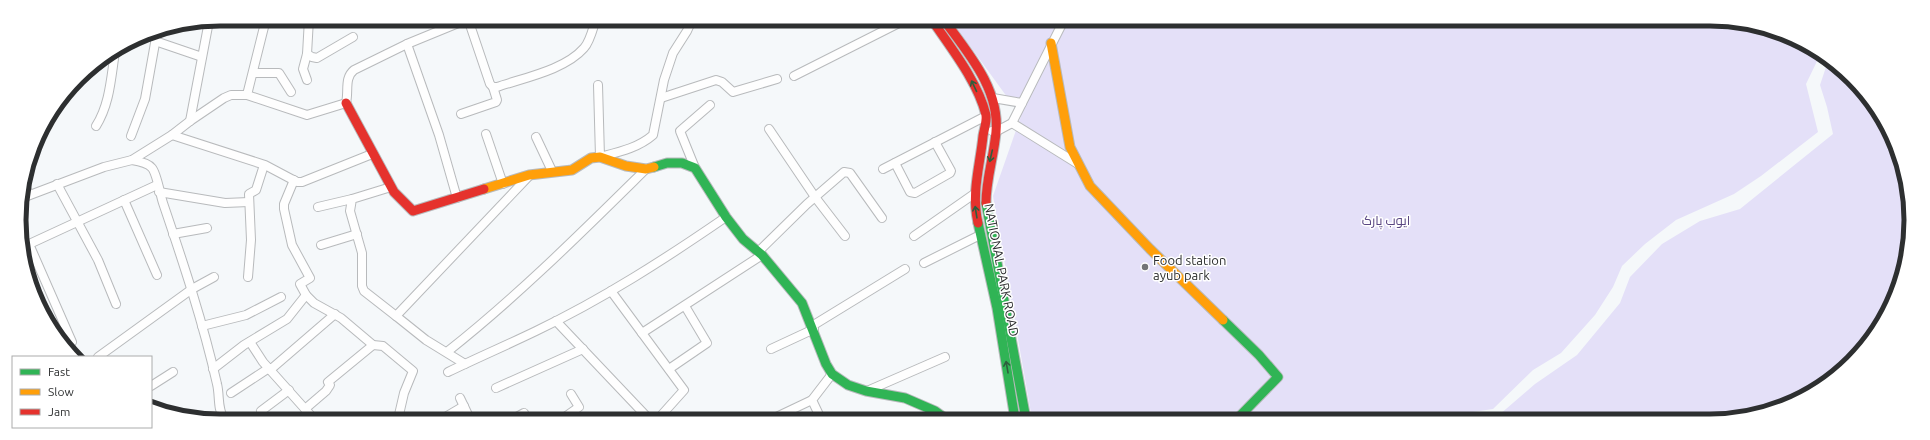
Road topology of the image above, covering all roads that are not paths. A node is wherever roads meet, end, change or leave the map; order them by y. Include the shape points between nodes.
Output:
1 (208, 26) edge
2 (264, 26) edge
3 (309, 26) edge
4 (451, 26) edge
5 (470, 26) edge
6 (593, 26) edge
7 (689, 26) edge
8 (893, 26) edge
9 (936, 26) edge
10 (948, 26) edge
11 (1061, 26) edge
12 (155, 37) edge
13 (353, 37) dead end
14 (155, 41) junction
15 (1051, 43) junction
16 (407, 44) junction
17 (307, 54) junction
18 (114, 58) edge
19 (202, 58) junction
20 (1043, 60) junction
21 (1053, 60) junction
22 (253, 73) junction
23 (794, 76) dead end
24 (778, 79) dead end
25 (307, 80) dead end
26 (598, 85) dead end
27 (493, 87) junction
28 (291, 92) dead end
29 (247, 95) junction
30 (660, 98) junction
31 (993, 98) junction
32 (346, 103) junction
33 (1022, 103) junction
34 (710, 105) dead end
35 (462, 114) dead end
36 (986, 116) junction
37 (190, 121) junction
38 (1012, 123) junction
39 (96, 126) dead end
40 (769, 129) dead end
41 (985, 130) junction
42 (996, 131) junction
43 (486, 134) dead end
44 (172, 135) junction
45 (131, 136) dead end
46 (536, 137) dead end
47 (935, 142) junction
48 (372, 154) junction
49 (600, 157) junction
50 (132, 160) junction
51 (895, 163) junction
52 (1078, 164) junction
53 (264, 165) junction
54 (695, 168) junction
55 (646, 169) junction
56 (883, 169) dead end
57 (552, 171) junction
58 (529, 175) junction
59 (294, 180) junction
60 (57, 184) junction
61 (502, 184) junction
62 (391, 187) junction
63 (158, 189) junction
64 (974, 194) junction
65 (28, 195) edge
66 (815, 197) junction
67 (457, 198) junction
68 (352, 199) junction
69 (124, 200) junction
70 (249, 202) junction
71 (318, 206) dead end
72 (726, 217) junction
73 (882, 218) dead end
74 (76, 221) junction
75 (207, 228) dead end
76 (174, 234) junction
77 (357, 234) junction
78 (980, 235) junction
79 (845, 236) dead end
80 (914, 236) dead end
81 (28, 245) edge
82 (321, 245) dead end
83 (28, 248) edge
84 (760, 254) junction
85 (924, 263) dead end
86 (905, 269) dead end
87 (157, 275) dead end
88 (214, 277) dead end
89 (248, 277) dead end
90 (192, 289) junction
91 (611, 291) junction
92 (306, 295) junction
93 (281, 297) dead end
94 (116, 304) dead end
95 (684, 306) junction
96 (335, 314) junction
97 (396, 316) junction
98 (556, 321) junction
99 (202, 326) junction
100 (813, 328) junction
101 (642, 333) junction
102 (72, 342) dead end
103 (250, 342) junction
104 (373, 345) junction
105 (583, 349) junction
106 (771, 349) dead end
107 (447, 352) junction
108 (99, 356) edge
109 (946, 356) dead end
110 (464, 364) junction
111 (213, 369) junction
112 (269, 369) junction
113 (669, 369) junction
114 (173, 372) dead end
115 (448, 372) dead end
116 (832, 374) junction
117 (152, 385) edge
118 (1021, 385) junction
119 (1011, 387) junction
120 (496, 388) dead end
121 (289, 390) junction
122 (866, 391) junction
123 (231, 393) dead end
124 (571, 394) dead end
125 (460, 398) dead end
126 (812, 400) junction
127 (464, 406) junction
128 (261, 411) dead end
129 (221, 414) edge
130 (307, 414) edge
131 (309, 414) edge
132 (399, 414) edge
133 (450, 414) edge
134 (468, 414) edge
135 (569, 414) edge
136 (644, 414) edge
137 (662, 414) edge
138 (783, 414) edge
139 (819, 414) edge
140 (939, 414) edge
141 (1014, 414) edge
142 (1025, 414) edge
143 (1242, 414) edge

1 - 19 street
2 - 22 street
3 - 17 street
4 - 16 street
5 - 27 street
6 - 27 street via 585,48 573,58 559,66
7 - 30 street via 673,53
8 - 23 street
36 -> 9 street, NATIONAL PARK ROAD via 970,76
10 - 31 street, NATIONAL PARK ROAD
11 - 15 street
12 - 14 street
13 - 17 street via 317,58
14 - 19 street
14 - 45 street via 145,99
15 - 20 street
15 - 21 street
16 - 32 street via 349,74
16 - 67 street
17 - 25 street via 303,69
18 - 39 street via 108,102
19 - 37 street
20 - 21 street
20 - 33 street
21 - 52 street via 1070,147
22 - 28 street via 279,73
22 - 29 street
24 - 30 street via 733,92 716,80
26 - 49 street
27 - 35 street via 496,102
29 - 32 street via 307,115
29 - 37 street via 231,95
30 - 49 street via 653,135 645,142 627,150
31 - 33 street
31 - 42 street, NATIONAL PARK ROAD via 997,111
32 - 48 street
33 - 38 street
34 - 54 street via 680,131
36 - 41 street, NATIONAL PARK ROAD
36 - 47 street
37 - 44 street
38 - 42 street
38 - 52 street
40 - 66 street
41 - 42 street
41 - 64 street, NATIONAL PARK ROAD
42 -> 118 street, NATIONAL PARK ROAD via 987,180 986,205
43 - 61 street
44 - 50 street
44 - 53 street
46 - 57 street
47 - 51 street
47 - 51 street via 951,171 915,193 910,192
48 - 59 street via 302,182
48 - 62 street
49 - 55 street via 626,166
49 - 57 street via 591,158 572,170
50 - 60 street
50 - 63 street via 152,168
51 - 56 street
52 - 143 street via 1090,186 1278,377
53 - 59 street
53 - 70 street via 256,190 250,193
54 - 55 street via 682,163 667,163
54 - 72 street
55 - 107 street via 546,267 490,318
57 - 58 street
58 - 61 street
58 - 97 street
59 - 92 street via 284,204 292,245 310,278 300,284
60 - 65 street
60 - 74 street
61 - 67 street
62 - 67 street via 413,211
62 - 68 street
63 - 69 street
63 - 70 street via 225,204
63 - 76 street
78 -> 64 street, NATIONAL PARK ROAD
64 - 80 street
66 - 73 street via 847,171
66 - 79 street
66 - 84 street
68 - 71 street
68 - 77 street via 350,211
69 - 74 street
69 - 87 street
70 - 89 street via 251,240
72 - 84 street via 752,250
72 - 91 street
74 - 81 street
74 - 94 street via 98,260
75 - 76 street
76 - 90 street
77 - 82 street
77 - 97 street via 362,253 364,291
78 - 85 street
119 -> 78 street, NATIONAL PARK ROAD via 997,308
83 - 102 street
84 - 95 street
84 - 100 street via 802,303
86 - 100 street
88 - 90 street
90 - 99 street
90 - 108 street
91 - 98 street
91 - 101 street
92 - 96 street via 314,303
92 - 103 street via 287,319
93 - 99 street via 246,315
95 - 101 street
95 - 113 street via 707,343
96 - 104 street
96 - 112 street
97 - 107 street via 426,340
98 - 105 street
98 - 110 street
99 - 111 street
100 - 106 street
100 - 116 street
101 - 113 street
103 - 111 street
103 - 112 street
104 - 131 street via 328,382 330,385
104 - 132 street via 384,346 413,371
105 - 120 street
105 - 136 street
107 - 110 street
109 - 122 street
110 - 115 street
111 - 129 street
112 - 121 street
112 - 123 street
113 - 137 street via 684,390
114 - 117 street
116 - 122 street via 848,385
116 - 126 street
118 - 119 street
118 - 142 street, NATIONAL PARK ROAD
119 - 141 street, NATIONAL PARK ROAD
121 - 128 street
121 - 130 street
122 - 140 street via 904,398
124 - 135 street via 579,407
125 - 127 street
126 - 138 street
126 - 139 street
127 - 133 street
127 - 134 street

